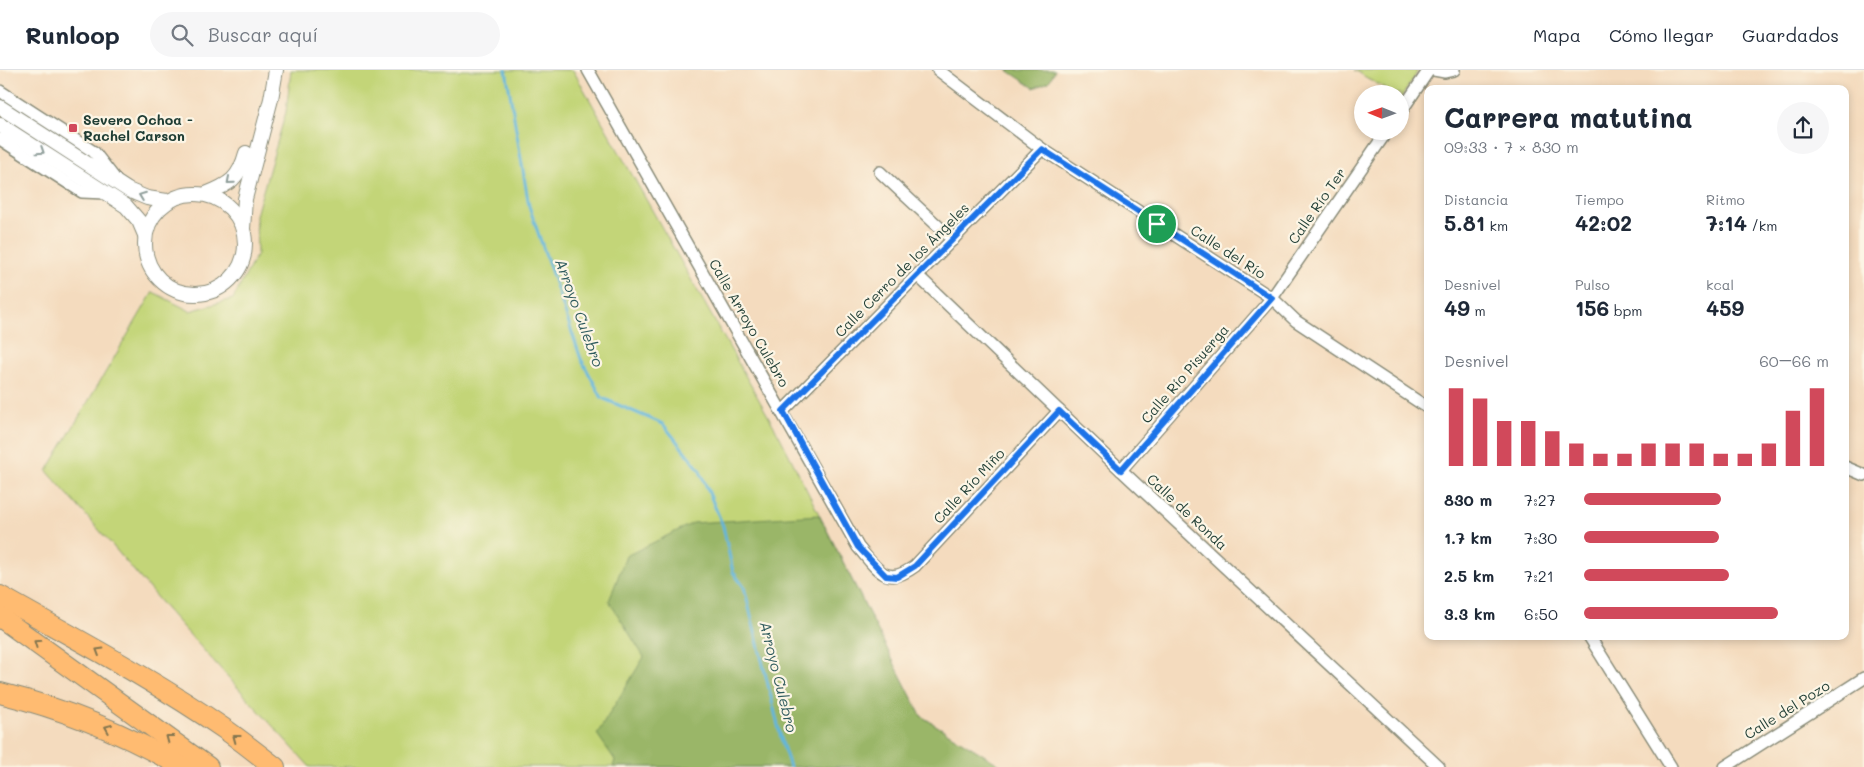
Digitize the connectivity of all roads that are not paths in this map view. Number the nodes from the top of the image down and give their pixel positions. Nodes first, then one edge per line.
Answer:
1 (266, 70) edge
2 (276, 70) edge
3 (588, 70) edge
4 (938, 70) edge
5 (1429, 70) edge
6 (1434, 70) edge
7 (1454, 70) edge
8 (0, 91) edge
9 (1409, 100) edge
10 (0, 107) edge
11 (0, 125) edge
12 (0, 139) edge
13 (1381, 140) edge
14 (1042, 149) junction
15 (880, 172) dead end
16 (119, 184) junction
17 (105, 192) junction
18 (206, 194) junction
19 (167, 201) junction
20 (243, 229) junction
21 (145, 235) junction
22 (953, 240) junction
23 (918, 276) junction
24 (1272, 298) junction
25 (1424, 405) edge
26 (783, 411) junction
27 (1059, 411) junction
28 (1849, 469) edge
29 (1121, 470) junction
30 (1864, 475) edge
31 (897, 577) joint
32 (0, 596) edge
33 (0, 617) edge
34 (1592, 640) edge
35 (1864, 678) edge
36 (0, 693) edge
37 (182, 767) edge
38 (208, 767) edge
39 (275, 767) edge
40 (1439, 767) edge
41 (1671, 767) edge
42 (1725, 767) edge

1 -> 18 street
2 - 20 street
3 - 26 street, Calle Arroyo Culebro
4 - 14 street, Calle del Río
5 - 9 street
6 - 7 street
8 - 16 street
10 - 16 street
11 -> 17 street
12 - 17 street
13 - 24 street, Calle Río Ter
14 - 22 street, Calle Cerro de los Ángeles
14 - 24 street, Calle del Río
15 - 22 street
19 -> 16 street
17 - 21 street
18 - 19 street
18 - 20 street
19 - 21 street
20 - 21 street
22 - 23 street, Calle Cerro de los Ángeles
23 - 26 street, Calle Cerro de los Ángeles
23 - 27 street, Calle de Ronda
24 - 25 street, Calle del Río
24 - 29 street, Calle Río Pisuerga
26 - 31 street, Calle Arroyo Culebro
27 - 29 street, Calle de Ronda
27 - 31 street, Calle Río Miño
28 - 30 street
29 - 40 street, Calle de Ronda
39 -> 32 highway
38 -> 33 highway
34 - 41 street
35 - 42 street, Calle del Pozo
37 -> 36 highway

